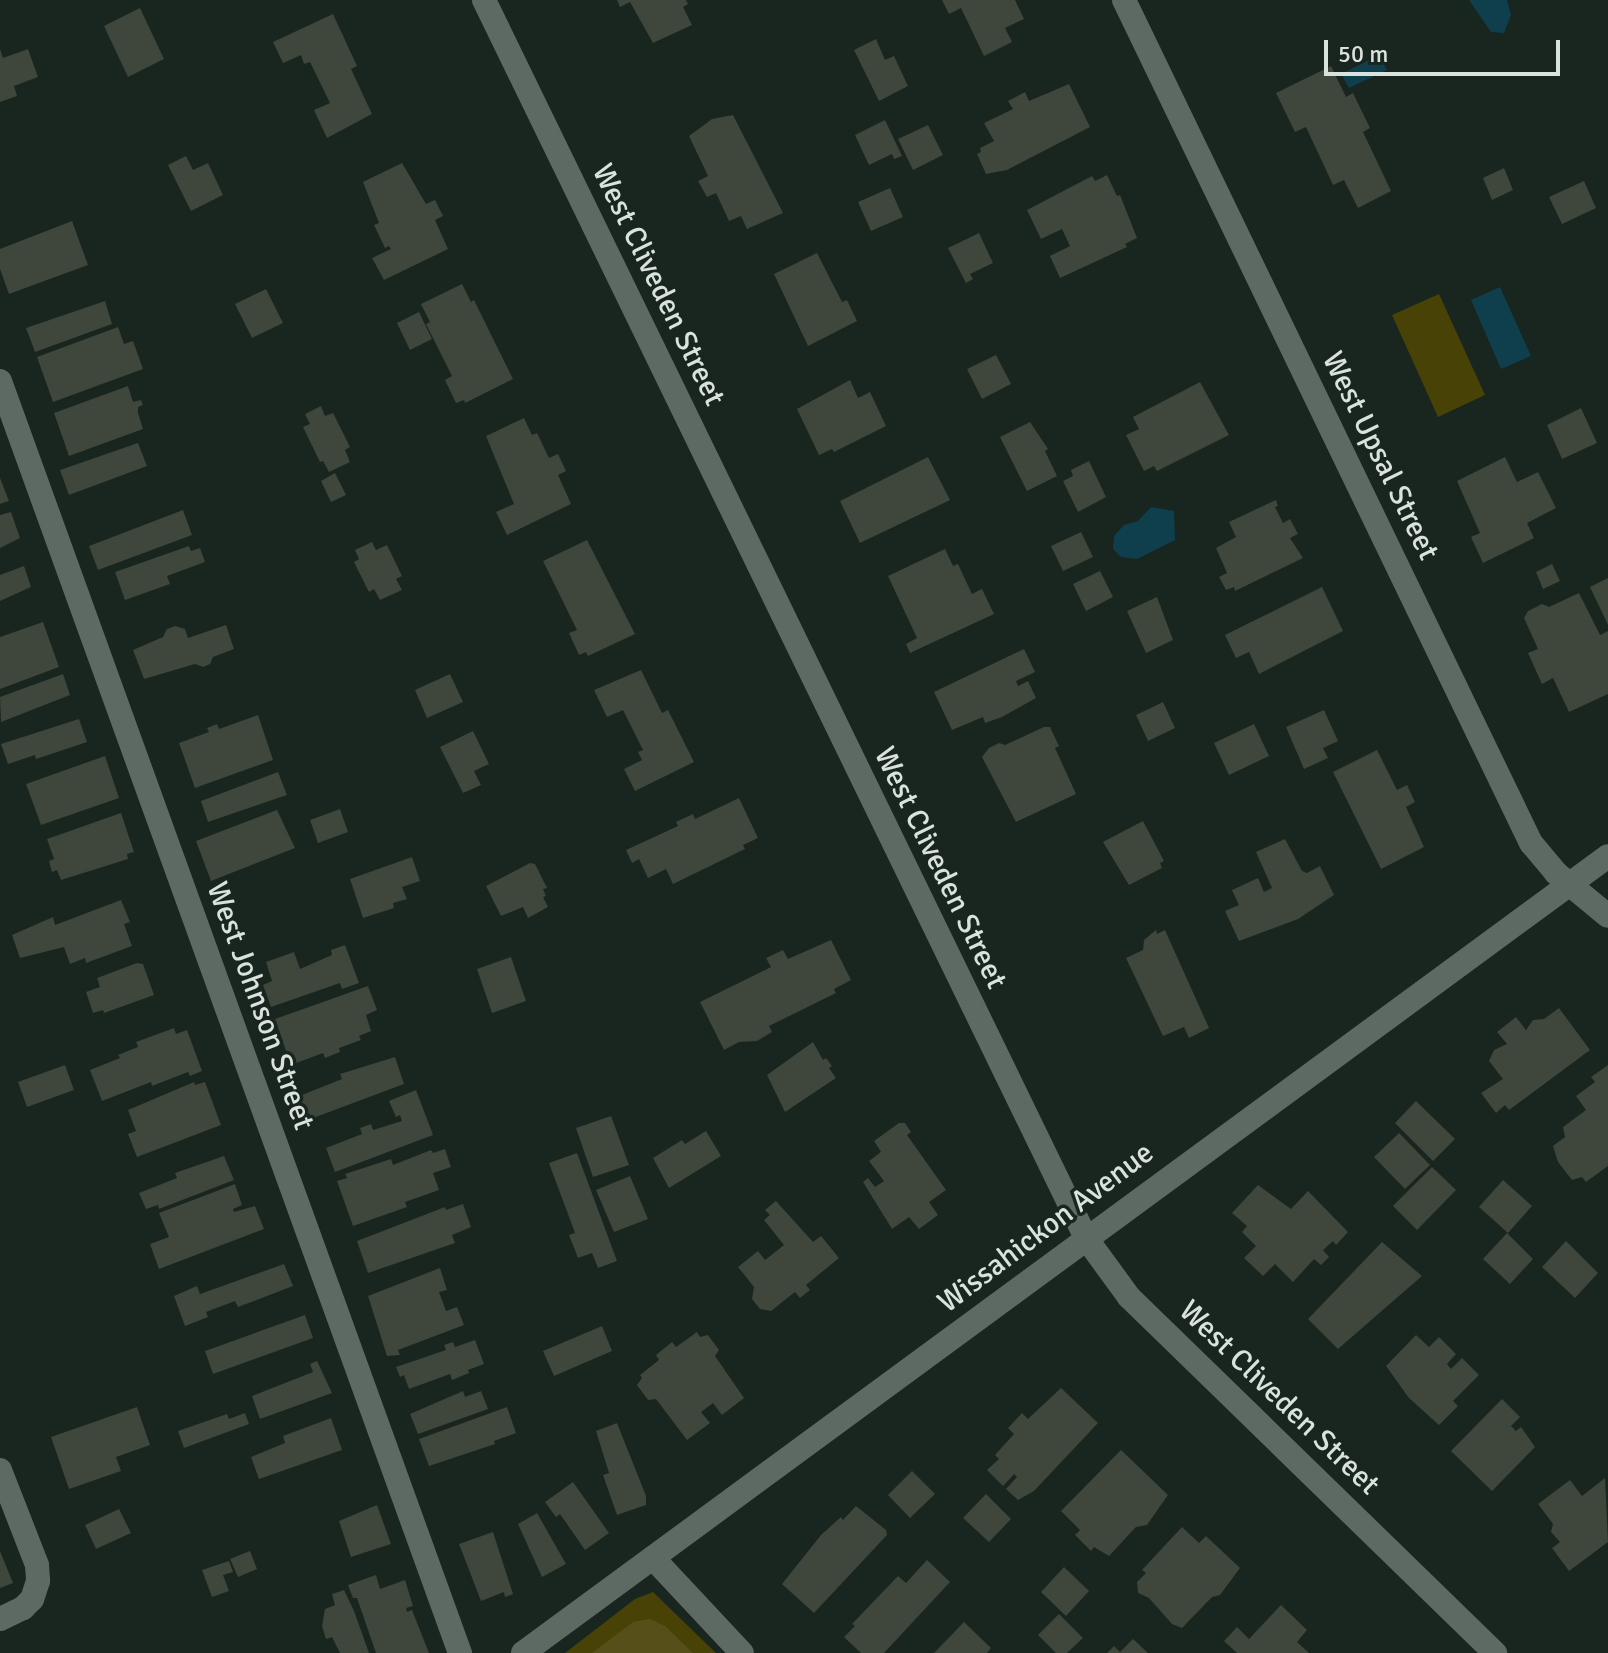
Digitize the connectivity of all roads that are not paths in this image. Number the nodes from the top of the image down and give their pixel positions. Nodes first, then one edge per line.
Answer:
1 (484, 0) edge
2 (1124, 0) edge
3 (0, 381) edge
4 (1608, 856) edge
5 (1570, 884) junction
6 (1608, 916) edge
7 (1086, 1238) junction
8 (0, 1470) edge
9 (653, 1558) junction
10 (0, 1619) edge
11 (460, 1653) edge
12 (523, 1653) edge
13 (742, 1653) edge
14 (1495, 1653) edge

1 - 7 street, West Cliveden Street
2 - 5 street, West Upsal Street
3 - 11 street, West Johnson Street
4 - 5 street, Wissahickon Avenue
5 - 6 street, West Upsal Street
5 - 7 street, Wissahickon Avenue
7 - 9 street, Wissahickon Avenue
7 - 14 street, West Cliveden Street
8 - 10 street
9 - 12 street, Wissahickon Avenue
9 - 13 street

